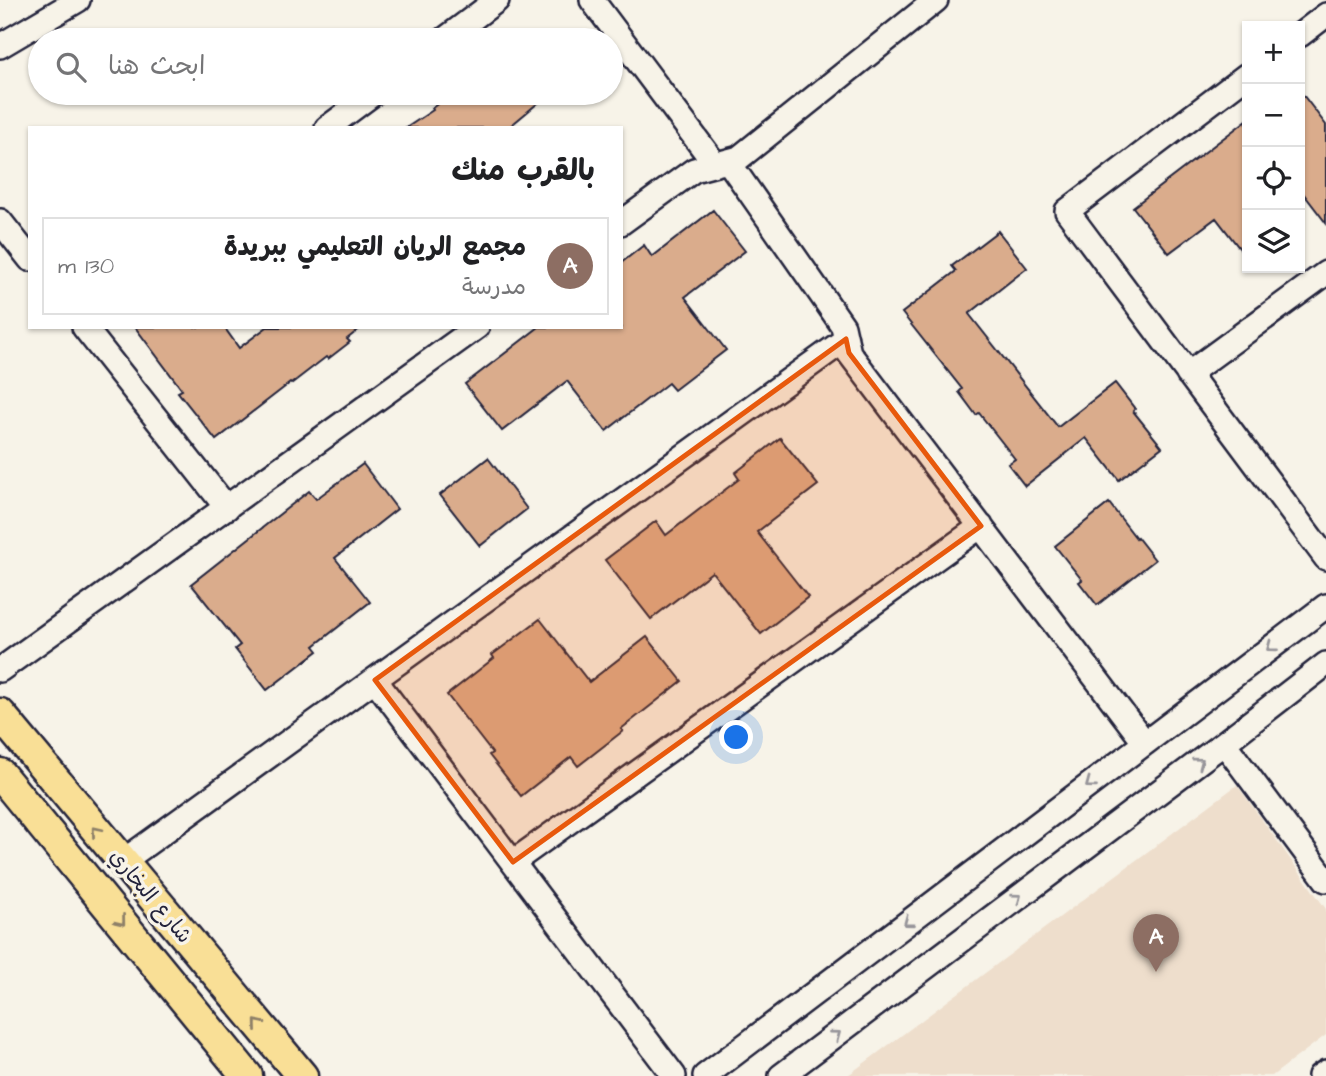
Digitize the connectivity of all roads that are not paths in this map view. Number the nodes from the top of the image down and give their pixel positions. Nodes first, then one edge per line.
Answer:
1 (78, 0) edge
2 (497, 0) edge
3 (592, 0) edge
4 (930, 2) edge
5 (1326, 15) edge
6 (31, 28) edge
7 (460, 28) edge
8 (614, 28) edge
9 (28, 29) edge
10 (1305, 31) edge
11 (623, 39) edge
12 (0, 46) edge
13 (1242, 79) edge
14 (358, 105) edge
15 (330, 126) edge
16 (722, 163) junction
17 (0, 221) edge
18 (623, 222) edge
19 (28, 256) edge
20 (1326, 273) edge
21 (86, 329) edge
22 (474, 329) edge
23 (846, 339) junction
24 (1188, 374) junction
25 (227, 508) junction
26 (981, 526) junction
27 (1326, 558) edge
28 (1326, 606) edge
29 (1326, 663) edge
30 (0, 670) edge
31 (375, 680) junction
32 (0, 714) edge
33 (1145, 743) junction
34 (1224, 743) junction
35 (0, 774) edge
36 (122, 862) junction
37 (513, 862) junction
38 (1326, 880) edge
39 (1326, 1072) edge
40 (247, 1076) edge
41 (302, 1076) edge
42 (674, 1076) edge
43 (705, 1076) edge
44 (781, 1076) edge
45 (1320, 1076) edge

1 - 6 street
2 - 7 street
3 - 8 street
4 - 16 street
5 - 10 street
9 - 12 street
11 - 16 street
13 - 24 street
14 - 15 street
16 - 18 street
16 - 23 street
17 - 19 street
20 - 24 street
21 - 25 street
22 - 25 street
23 - 26 street
23 - 31 street
24 - 27 street
25 - 30 street
26 - 33 street
26 - 37 street
28 -> 33 street
29 - 34 street
31 - 36 street
31 - 37 street
36 -> 32 main road, شارع البخاري
33 -> 43 street
34 - 38 street
44 -> 34 street
35 -> 40 main road, شارع البخاري
41 -> 36 main road, شارع البخاري
37 - 42 street
39 - 45 street

